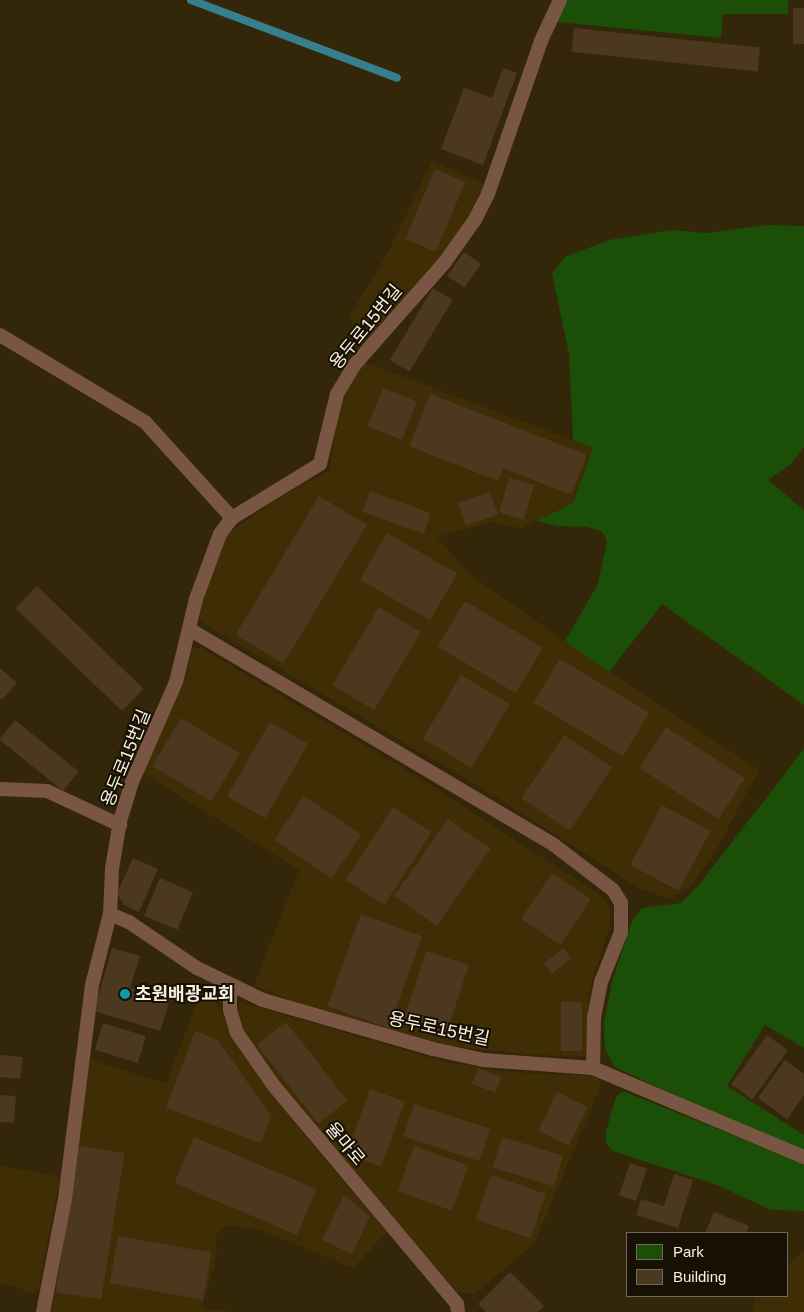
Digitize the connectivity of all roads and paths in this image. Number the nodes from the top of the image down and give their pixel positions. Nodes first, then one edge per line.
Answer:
1 (560, 0) edge
2 (0, 335) edge
3 (232, 518) junction
4 (189, 629) junction
5 (0, 789) edge
6 (120, 825) junction
7 (110, 914) junction
8 (230, 986) junction
9 (593, 1068) junction
10 (804, 1157) edge
11 (43, 1312) edge
12 (458, 1312) edge

1 - 3 lane, 용두로15번길
2 - 3 lane
3 - 4 lane, 용두로15번길
4 - 6 lane, 용두로15번길
4 - 9 lane
5 - 6 lane
6 - 7 lane, 용두로15번길
7 - 8 lane, 용두로15번길
7 - 11 lane
8 - 9 lane, 용두로15번길
8 - 12 lane, 율마로
9 - 10 lane, 용두로15번길

